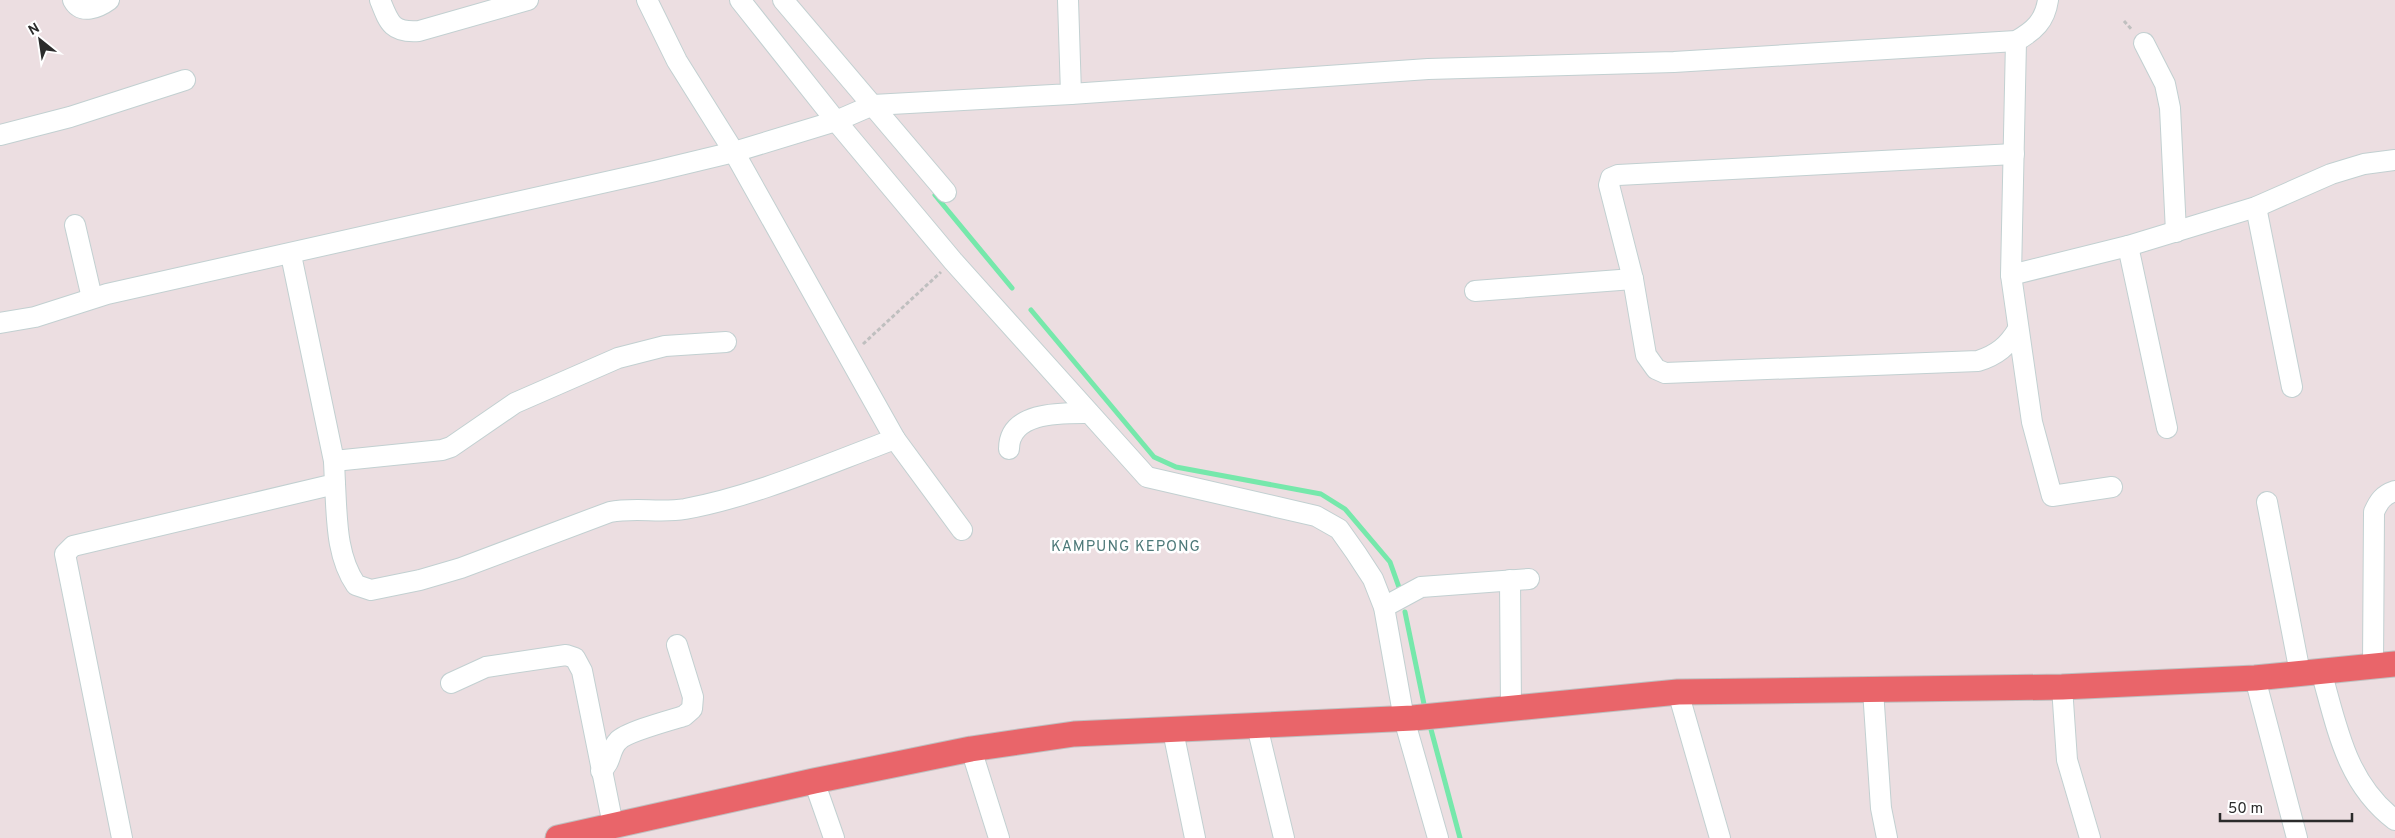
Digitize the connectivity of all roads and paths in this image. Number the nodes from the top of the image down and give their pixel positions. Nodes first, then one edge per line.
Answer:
1 (73, 0) edge
2 (109, 0) edge
3 (380, 0) edge
4 (528, 0) edge
5 (647, 0) edge
6 (740, 0) edge
7 (783, 0) edge
8 (1068, 0) edge
9 (2048, 0) edge
10 (2016, 41) junction
11 (2144, 43) dead end
12 (185, 80) dead end
13 (1071, 94) junction
14 (870, 106) junction
15 (839, 120) junction
16 (0, 135) edge
17 (734, 152) junction
18 (2014, 154) junction
19 (2395, 160) edge
20 (946, 192) dead end
21 (2256, 207) junction
22 (75, 225) dead end
23 (2176, 232) junction
24 (2128, 246) junction
25 (291, 255) junction
26 (953, 262) junction
27 (2011, 275) junction
28 (1633, 279) junction
29 (1475, 292) dead end
30 (92, 298) junction
31 (0, 323) edge
32 (2018, 329) junction
33 (726, 342) dead end
34 (848, 357) junction
35 (2292, 387) dead end
36 (1089, 413) junction
37 (2167, 428) dead end
38 (895, 439) junction
39 (1009, 449) dead end
40 (334, 461) junction
41 (335, 484) junction
42 (2112, 487) dead end
43 (2395, 491) edge
44 (2267, 502) dead end
45 (962, 530) dead end
46 (1384, 607) junction
47 (677, 645) dead end
48 (2384, 665) edge
49 (2311, 672) junction
50 (2255, 678) junction
51 (451, 683) dead end
52 (2062, 688) junction
53 (1873, 690) junction
54 (1678, 692) junction
55 (1511, 709) junction
56 (1409, 719) junction
57 (1257, 726) junction
58 (1173, 730) junction
59 (971, 749) junction
60 (601, 770) junction
61 (814, 781) junction
62 (2395, 820) edge
63 (613, 826) junction
64 (122, 838) edge
65 (558, 838) edge
66 (834, 838) edge
67 (999, 838) edge
68 (1195, 838) edge
69 (1284, 838) edge
70 (1438, 838) edge
71 (1720, 838) edge
72 (1887, 838) edge
73 (2090, 838) edge
74 (2297, 838) edge

1 - 2 street
3 - 4 street
5 - 17 street
6 - 15 street
7 - 14 street
8 - 13 street
9 - 10 street
10 - 13 street
10 - 18 street
11 - 23 street
12 - 16 street
13 - 14 street
14 - 15 street
14 - 20 street
15 - 17 street
15 - 26 street
17 - 25 street
17 - 34 street
18 - 27 street
18 - 28 street
19 - 21 street
21 - 23 street
21 - 35 street
22 - 30 street
23 - 24 street
24 - 27 street
24 - 37 street
25 - 30 street
25 - 40 street
26 - 34 path
26 - 36 street
27 - 32 street
28 - 29 street
28 - 32 street
30 - 31 street
32 - 42 street
33 - 40 street
34 - 38 street
36 - 39 street
36 - 46 street
38 - 41 street
38 - 45 street
40 - 41 street
41 - 64 street
43 - 48 street
44 - 49 street
46 - 55 street
46 - 56 street
47 - 60 street
48 - 49 main road
49 - 50 main road
49 - 62 street
50 - 52 main road
50 - 74 street
51 - 60 street
52 - 53 main road
52 - 73 street
53 - 54 main road
53 - 72 street
54 - 55 main road
54 - 71 street
55 - 56 main road
56 - 57 main road
56 - 70 street
57 - 58 main road
57 - 69 street
58 - 59 main road
58 - 68 street
59 - 61 main road
59 - 67 street
60 - 63 street
61 - 63 main road
61 - 66 street
63 - 65 main road

